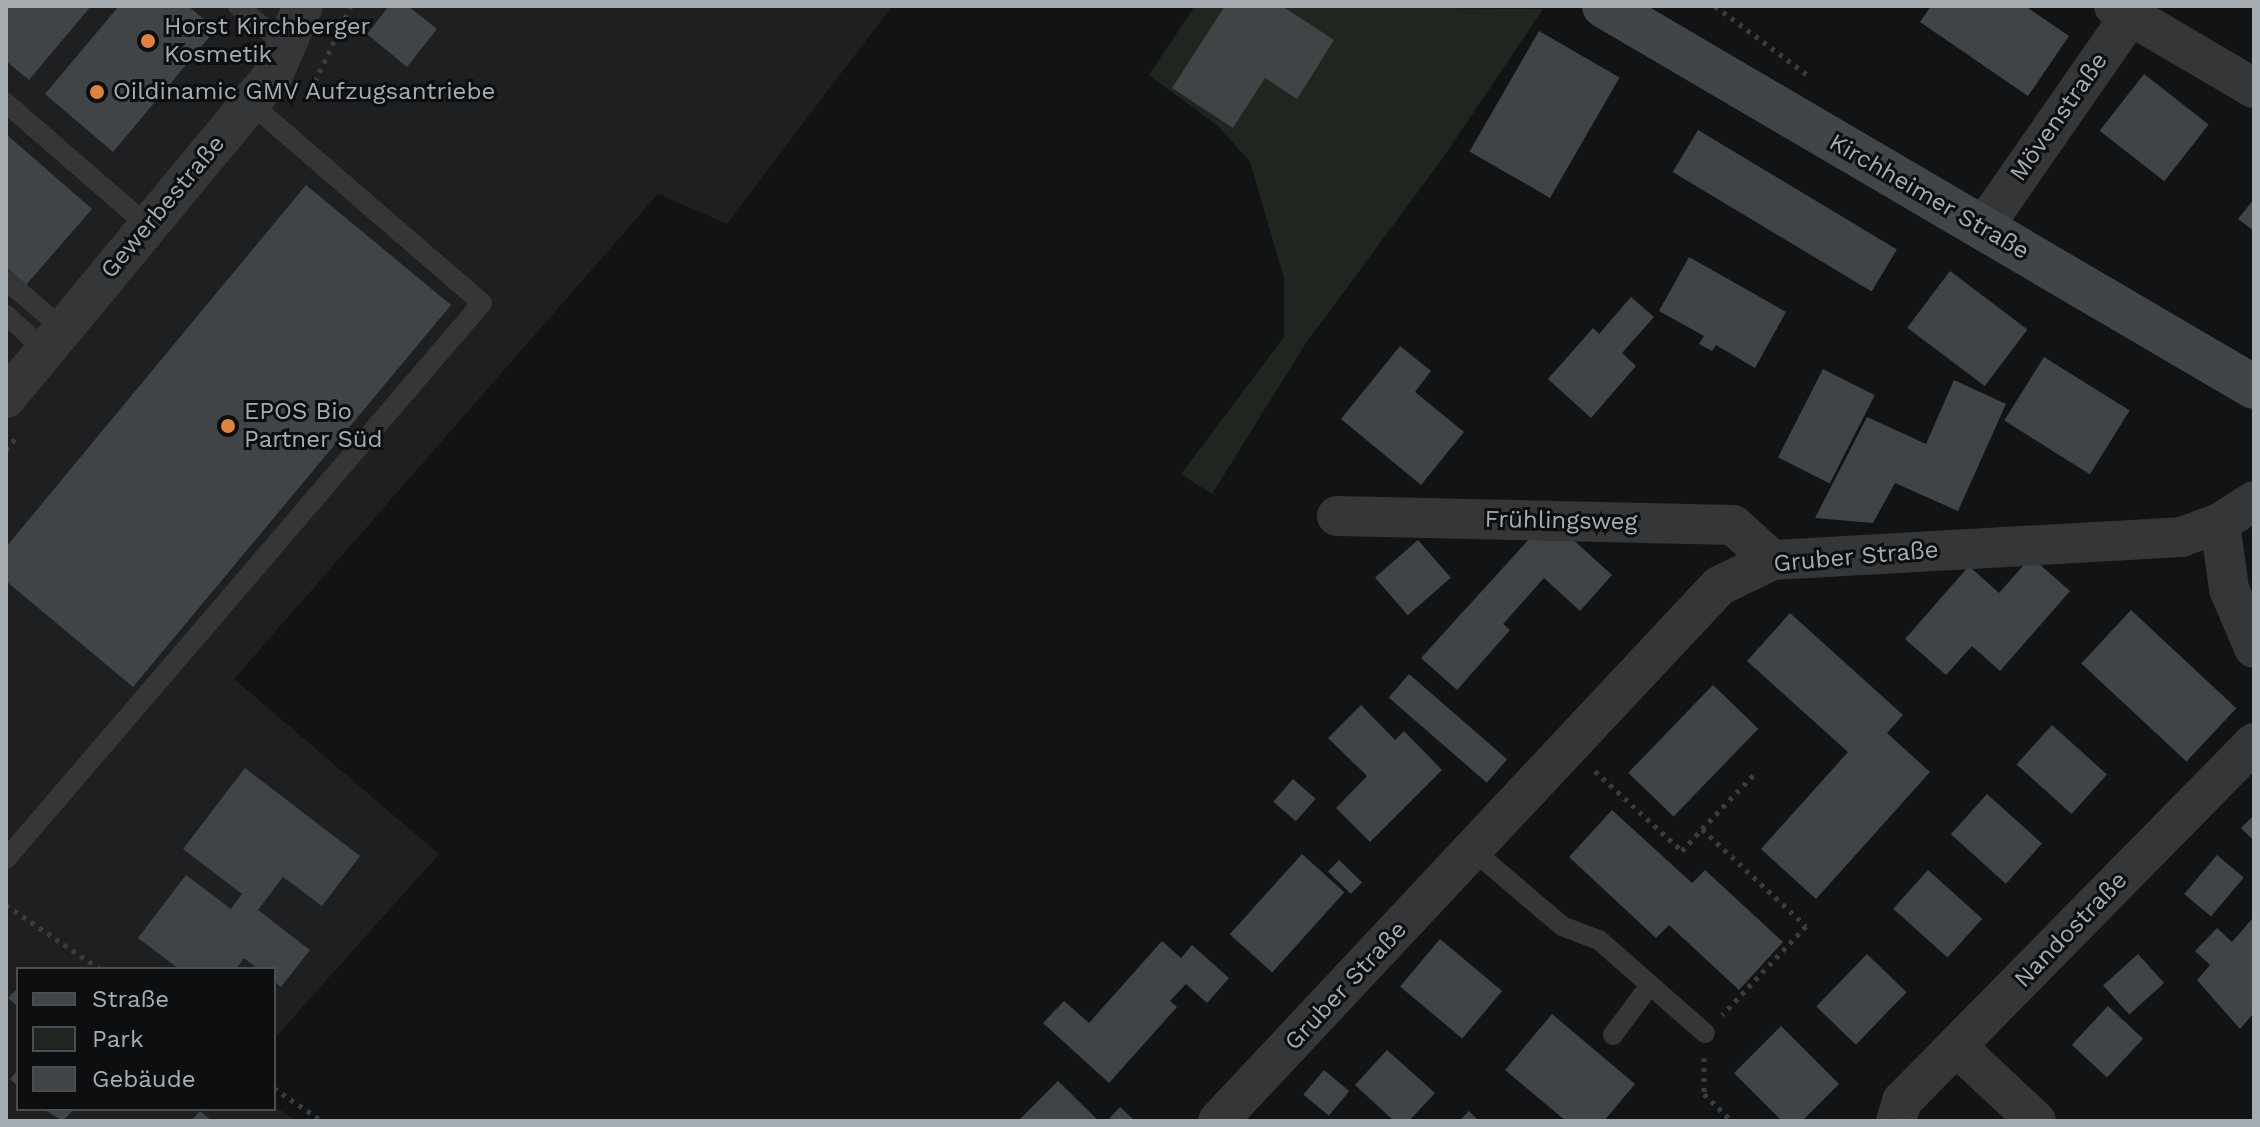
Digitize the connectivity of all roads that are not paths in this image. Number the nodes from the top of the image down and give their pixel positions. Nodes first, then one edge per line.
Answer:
1 (238, 6) edge
2 (303, 6) edge
3 (1604, 6) edge
4 (2127, 9) edge
5 (286, 46) junction
6 (2254, 88) edge
7 (6, 103) edge
8 (250, 103) junction
9 (148, 226) junction
10 (1982, 229) junction
11 (6, 280) edge
12 (6, 315) edge
13 (54, 339) junction
14 (2254, 387) edge
15 (6, 398) edge
16 (2254, 501) edge
17 (1337, 516) dead end
18 (2220, 523) junction
19 (1772, 560) junction
20 (2254, 648) edge
21 (2254, 743) edge
22 (1474, 851) junction
23 (6, 859) edge
24 (1650, 985) junction
25 (1705, 1033) road end
26 (1613, 1035) dead end
27 (1957, 1047) junction
28 (1218, 1121) edge
29 (1896, 1121) edge
30 (2036, 1121) edge

1 - 5 lane
2 - 5 street, Gewerbestraße
3 - 10 main road, Kirchheimer Straße
4 - 6 street
4 - 10 street, Mövenstraße
5 - 8 street, Gewerbestraße
7 - 9 lane
8 - 9 street, Gewerbestraße
8 - 23 lane
9 - 13 street, Gewerbestraße
10 - 14 main road, Kirchheimer Straße
11 - 13 lane
12 - 13 lane
13 - 15 street, Gewerbestraße
16 - 18 street, Gruber Straße
17 - 19 street, Frühlingsweg
18 - 19 street, Gruber Straße
18 - 20 street
19 - 22 street, Gruber Straße
21 - 27 street, Nandostraße
22 - 24 lane
22 - 28 street, Gruber Straße
24 - 25 lane
24 - 26 lane
27 - 29 street, Nandostraße
27 - 30 street

